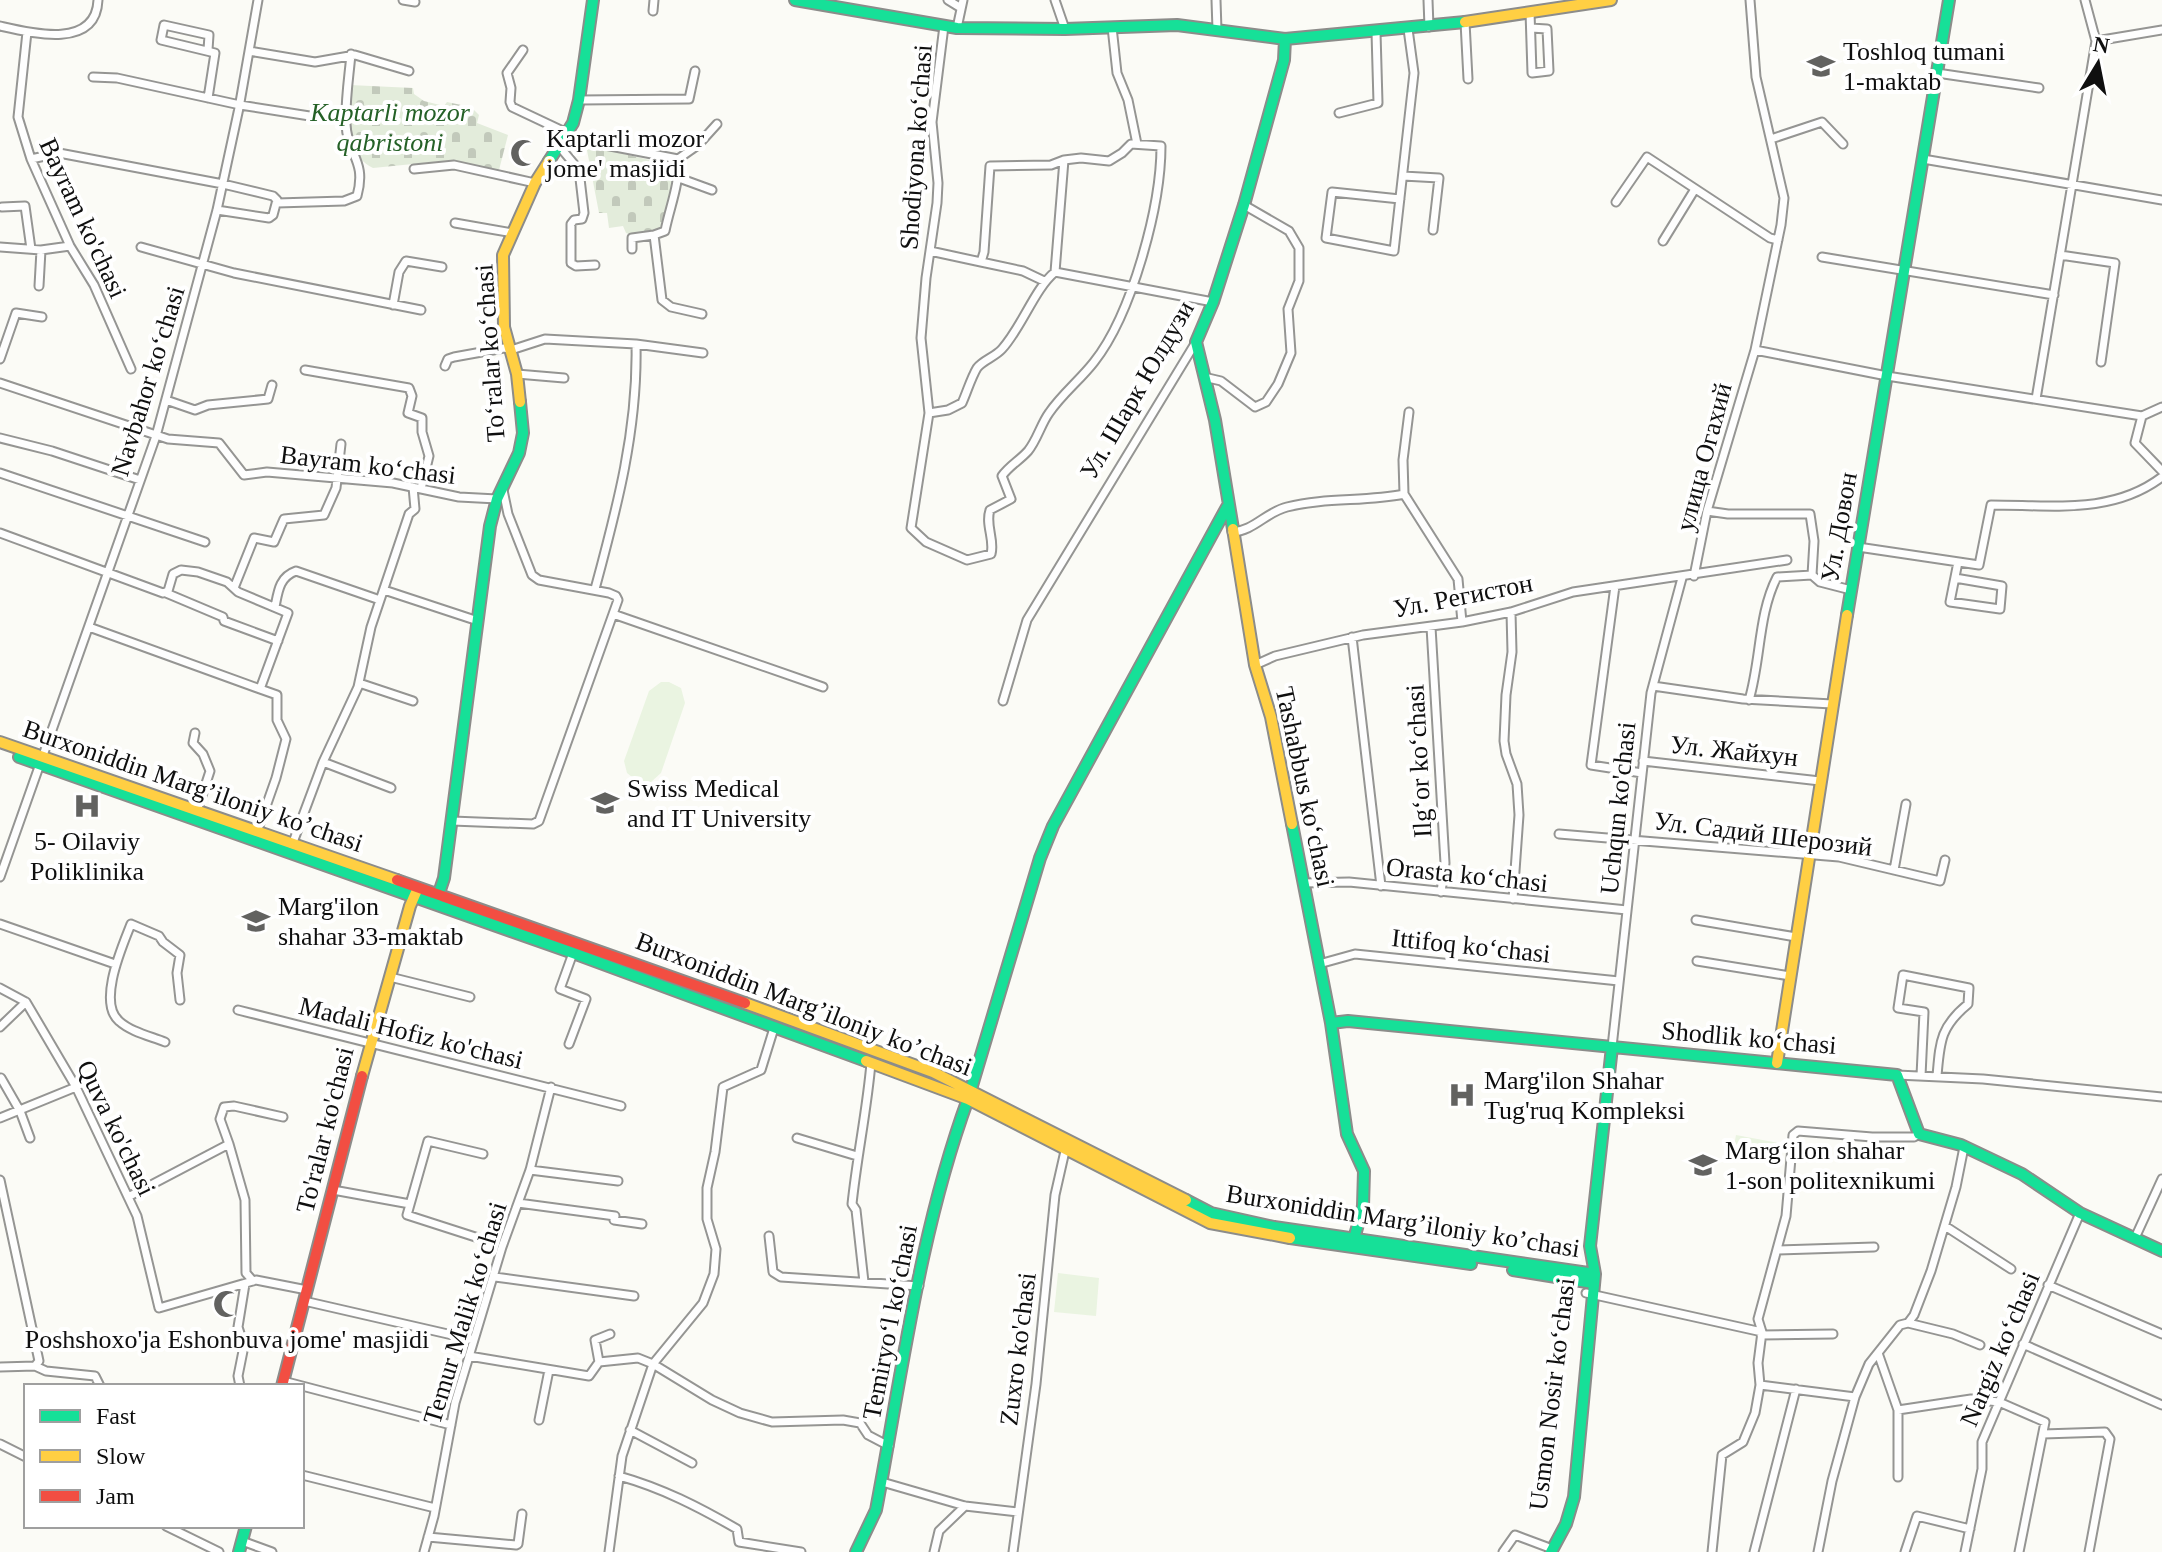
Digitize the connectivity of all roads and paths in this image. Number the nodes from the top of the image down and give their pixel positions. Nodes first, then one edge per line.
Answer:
1 (98, 0) edge
2 (258, 0) edge
3 (403, 0) edge
4 (593, 0) edge
5 (654, 0) edge
6 (795, 0) edge
7 (948, 0) edge
8 (1055, 0) edge
9 (1216, 0) edge
10 (1428, 0) edge
11 (1611, 0) edge
12 (1750, 0) edge
13 (1949, 0) edge
14 (2085, 0) edge
15 (415, 2) dead end
16 (962, 4) edge
17 (653, 11) dead end
18 (1530, 12) junction
19 (1465, 22) junction
20 (0, 26) edge
21 (944, 26) junction
22 (1112, 27) junction
23 (1429, 27) junction
24 (957, 28) junction
25 (1531, 28) junction
26 (1065, 29) junction
27 (1408, 29) junction
28 (1217, 30) junction
29 (2162, 30) edge
30 (27, 32) junction
31 (1376, 32) junction
32 (1285, 39) junction
33 (2096, 41) junction
34 (208, 50) junction
35 (523, 50) dead end
36 (249, 51) junction
37 (351, 54) junction
38 (409, 71) dead end
39 (695, 71) dead end
40 (1937, 73) junction
41 (93, 77) dead end
42 (1468, 79) dead end
43 (2039, 88) dead end
44 (208, 98) junction
45 (579, 100) junction
46 (240, 105) junction
47 (1339, 113) dead end
48 (316, 117) dead end
49 (717, 124) dead end
50 (567, 134) junction
51 (1771, 139) junction
52 (1137, 144) junction
53 (1843, 144) dead end
54 (559, 146) junction
55 (31, 159) junction
56 (678, 159) junction
57 (1923, 159) junction
58 (1064, 160) junction
59 (414, 169) dead end
60 (1403, 176) junction
61 (679, 178) junction
62 (535, 183) junction
63 (223, 184) junction
64 (2072, 185) junction
65 (1695, 189) junction
66 (712, 190) dead end
67 (1400, 199) junction
68 (2162, 200) edge
69 (1616, 202) dead end
70 (277, 203) junction
71 (1244, 205) junction
72 (2, 207) dead end
73 (217, 210) junction
74 (455, 223) dead end
75 (1433, 230) dead end
76 (513, 233) junction
77 (654, 235) junction
78 (1778, 240) junction
79 (1663, 241) dead end
80 (70, 246) junction
81 (0, 247) edge
82 (141, 247) dead end
83 (31, 249) junction
84 (632, 249) dead end
85 (41, 250) junction
86 (930, 251) junction
87 (2060, 255) junction
88 (1822, 257) dead end
89 (981, 262) junction
90 (203, 265) junction
91 (595, 265) dead end
92 (442, 267) dead end
93 (1905, 269) junction
94 (1055, 272) junction
95 (1044, 281) junction
96 (39, 286) dead end
97 (1132, 288) junction
98 (2054, 295) junction
99 (1213, 302) junction
100 (393, 305) junction
101 (421, 310) dead end
102 (702, 314) dead end
103 (42, 317) dead end
104 (1196, 342) junction
105 (636, 344) junction
106 (511, 350) junction
107 (1755, 350) junction
108 (703, 353) dead end
109 (0, 359) edge
110 (2101, 362) dead end
111 (445, 366) dead end
112 (131, 369) dead end
113 (305, 370) dead end
114 (517, 374) junction
115 (1887, 376) junction
116 (1204, 377) junction
117 (564, 378) dead end
118 (0, 383) edge
119 (272, 385) dead end
120 (2036, 399) junction
121 (166, 400) junction
122 (2162, 407) edge
123 (1409, 412) dead end
124 (929, 413) junction
125 (2142, 416) junction
126 (156, 436) junction
127 (0, 438) edge
128 (341, 444) dead end
129 (0, 473) edge
130 (2162, 474) edge
131 (338, 478) junction
132 (140, 480) junction
133 (417, 488) junction
134 (1404, 494) junction
135 (500, 495) junction
136 (1227, 507) junction
137 (1707, 511) junction
138 (127, 517) junction
139 (1215, 532) junction
140 (1232, 532) junction
141 (0, 533) edge
142 (205, 542) dead end
143 (1858, 547) junction
144 (1787, 560) dead end
145 (1958, 562) junction
146 (107, 572) junction
147 (1812, 575) junction
148 (1694, 576) junction
149 (1682, 578) junction
150 (1955, 578) junction
151 (1615, 586) junction
152 (234, 588) junction
153 (595, 589) junction
154 (384, 590) junction
155 (1851, 590) junction
156 (166, 593) junction
157 (380, 600) junction
158 (275, 607) junction
159 (1511, 612) junction
160 (613, 614) junction
161 (478, 621) junction
162 (1462, 622) junction
163 (89, 627) junction
164 (1431, 627) junction
165 (1352, 637) junction
166 (278, 641) junction
167 (1255, 665) junction
168 (359, 683) junction
169 (1653, 686) junction
170 (823, 687) dead end
171 (260, 689) junction
172 (1749, 700) junction
173 (413, 701) dead end
174 (1003, 701) dead end
175 (1832, 704) junction
176 (195, 733) dead end
177 (0, 742) edge
178 (0, 750) edge
179 (43, 760) junction
180 (1643, 761) junction
181 (323, 762) junction
182 (1642, 773) junction
183 (1820, 781) junction
184 (391, 788) dead end
185 (1906, 804) dead end
186 (197, 811) junction
187 (452, 821) junction
188 (257, 832) junction
189 (1559, 834) dead end
190 (1635, 839) junction
191 (292, 845) junction
192 (1808, 854) junction
193 (1945, 860) dead end
194 (1894, 870) junction
195 (0, 877) edge
196 (1303, 883) junction
197 (1381, 886) junction
198 (416, 892) junction
199 (1441, 892) junction
200 (436, 899) junction
201 (1513, 899) junction
202 (1627, 910) junction
203 (1696, 920) dead end
204 (0, 924) edge
205 (1796, 937) junction
206 (573, 953) junction
207 (1697, 961) dead end
208 (115, 964) junction
209 (1319, 964) junction
210 (1790, 976) junction
211 (390, 977) junction
212 (1619, 981) junction
213 (0, 988) edge
214 (470, 997) dead end
215 (180, 1000) dead end
216 (26, 1002) junction
217 (238, 1010) dead end
218 (1331, 1023) junction
219 (0, 1027) edge
220 (774, 1028) junction
221 (165, 1042) dead end
222 (569, 1044) dead end
223 (370, 1045) junction
224 (1612, 1047) junction
225 (871, 1063) junction
226 (1777, 1063) junction
227 (1897, 1075) junction
228 (1921, 1076) junction
229 (1937, 1076) junction
230 (1, 1078) edge
231 (76, 1087) junction
232 (551, 1087) junction
233 (970, 1094) junction
234 (2162, 1097) edge
235 (621, 1106) dead end
236 (20, 1111) junction
237 (283, 1117) dead end
238 (0, 1118) edge
239 (1919, 1134) junction
240 (30, 1138) dead end
241 (797, 1138) dead end
242 (229, 1144) junction
243 (1964, 1147) junction
244 (1065, 1151) junction
245 (483, 1154) dead end
246 (857, 1156) junction
247 (530, 1170) junction
248 (2162, 1179) edge
249 (0, 1180) edge
250 (618, 1181) dead end
251 (333, 1190) junction
252 (128, 1197) junction
253 (518, 1203) junction
254 (410, 1204) junction
255 (2080, 1213) junction
256 (642, 1224) dead end
257 (1945, 1226) junction
258 (769, 1236) dead end
259 (2135, 1238) junction
260 (494, 1243) dead end
261 (1352, 1244) junction
262 (1874, 1247) dead end
263 (1777, 1250) junction
264 (2162, 1251) edge
265 (2011, 1269) dead end
266 (495, 1277) junction
267 (864, 1282) junction
268 (249, 1283) junction
269 (1590, 1283) junction
270 (2048, 1285) junction
271 (919, 1286) junction
272 (306, 1295) junction
273 (634, 1296) dead end
274 (1908, 1323) junction
275 (1762, 1333) junction
276 (610, 1334) dead end
277 (1833, 1334) dead end
278 (2162, 1334) edge
279 (474, 1340) junction
280 (2023, 1344) junction
281 (1980, 1345) dead end
282 (1878, 1353) junction
283 (469, 1356) junction
284 (599, 1362) junction
285 (653, 1364) junction
286 (35, 1366) junction
287 (0, 1367) edge
288 (549, 1370) junction
289 (283, 1383) edge
290 (99, 1384) edge
291 (240, 1384) edge
292 (1760, 1385) junction
293 (304, 1388) edge
294 (1796, 1389) junction
295 (1855, 1397) junction
296 (1999, 1402) junction
297 (2162, 1405) edge
298 (1898, 1410) junction
299 (539, 1420) dead end
300 (451, 1425) junction
301 (630, 1430) junction
302 (2043, 1434) junction
303 (0, 1444) edge
304 (889, 1446) junction
305 (24, 1456) edge
306 (692, 1463) dead end
307 (304, 1475) edge
308 (619, 1476) junction
309 (1898, 1477) dead end
310 (882, 1482) junction
311 (965, 1506) junction
312 (435, 1508) junction
313 (1018, 1512) junction
314 (522, 1514) dead end
315 (170, 1528) edge
316 (1970, 1529) junction
317 (428, 1537) junction
318 (240, 1546) edge
319 (1547, 1550) edge
320 (219, 1552) edge
321 (272, 1552) edge
322 (424, 1552) edge
323 (609, 1552) edge
324 (801, 1552) edge
325 (856, 1552) edge
326 (934, 1552) edge
327 (1013, 1552) edge
328 (1503, 1552) edge
329 (1712, 1552) edge
330 (1754, 1552) edge
331 (1818, 1552) edge
332 (1905, 1552) edge
333 (1965, 1552) edge
334 (2019, 1552) edge
335 (2089, 1552) edge

1 - 30 street
2 - 36 street, Navbahor koʻchasi
3 - 15 street
4 - 45 main road, Toʻralar koʻchasi
5 - 17 street
6 - 21 main road
7 - 16 street
8 - 26 street
9 - 28 street
10 - 23 street
11 - 18 main road
12 - 51 street, улица Огахий
13 - 40 main road, Ул. Довон
14 - 33 street
16 - 24 street
18 - 19 main road
18 - 25 street
19 - 23 main road
19 - 42 street
20 - 30 street
21 - 24 main road
21 - 86 street, Shodiyona koʻchasi
22 - 26 main road
22 - 28 main road
22 - 52 street
23 - 27 main road
24 - 26 main road
25 - 25 street
27 - 31 main road
27 - 60 street
28 - 32 main road
29 - 33 street
30 - 55 street, Bayram ko'chasi
31 - 32 main road
31 - 47 street
32 - 71 main road, Ул. Шарк Юлдузи
33 - 64 street
34 - 34 street
34 - 44 street
35 - 50 street
36 - 37 street
36 - 46 street, Navbahor koʻchasi
37 - 38 street
37 - 70 street
39 - 45 street
40 - 43 street
40 - 57 main road, Ул. Довон
41 - 44 street
44 - 46 street
45 - 50 main road, Toʻralar koʻchasi
46 - 48 street
46 - 63 street, Navbahor koʻchasi
49 - 56 street
50 - 54 main road, Toʻralar koʻchasi
50 - 56 street
51 - 53 street
51 - 78 street, улица Огахий
52 - 58 street
52 - 97 street
54 - 62 main road, Toʻralar koʻchasi
54 - 91 street
55 - 63 street
55 - 80 street, Bayram ko'chasi
56 - 61 street
57 - 64 street
57 - 93 main road, Ул. Довон
58 - 89 street
58 - 94 street
59 - 62 street
60 - 67 street
60 - 75 street
61 - 66 street
61 - 77 street
62 - 76 main road, Toʻralar koʻchasi
63 - 70 street
63 - 73 street, Navbahor koʻchasi
64 - 68 street
64 - 87 street
65 - 69 street
65 - 78 street
65 - 79 street
67 - 67 street
70 - 73 street
71 - 99 main road, Ул. Шарк Юлдузи
71 - 116 street
72 - 83 street
73 - 90 street, Navbahor koʻchasi
74 - 76 street
76 - 106 main road, Toʻralar koʻchasi
77 - 84 street
77 - 102 street
78 - 107 street, улица Огахий
80 - 85 street
80 - 112 street, Bayram ko'chasi
81 - 83 street
82 - 90 street
83 - 85 street
85 - 96 street
86 - 89 street
86 - 124 street, Shodiyona koʻchasi
87 - 98 street
87 - 110 street
88 - 93 street
89 - 95 street
90 - 100 street
90 - 121 street, Navbahor koʻchasi
92 - 100 street
93 - 98 street
93 - 115 main road, Ул. Довон
94 - 95 street
94 - 97 street
95 - 124 street
97 - 99 street
97 - 124 street, Shodiyona koʻchasi
98 - 120 street
99 - 104 main road, Ул. Шарк Юлдузи
100 - 101 street
103 - 109 street
104 - 116 main road, Tashabbus koʻchasi
104 - 174 street, Ул. Шарк Юлдузи
105 - 106 street
105 - 108 street
105 - 153 street
106 - 111 street
106 - 114 main road, Toʻralar koʻchasi
107 - 115 street
107 - 137 street, улица Огахий
113 - 133 street
114 - 117 street
114 - 135 main road, Toʻralar koʻchasi
115 - 120 street
115 - 143 main road, Ул. Довон
116 - 136 main road, Tashabbus koʻchasi
118 - 126 street
119 - 121 street
120 - 125 street
121 - 126 street, Navbahor koʻchasi
122 - 125 street
123 - 134 street
125 - 130 street
126 - 131 street, Bayram koʻchasi
126 - 132 street, Navbahor koʻchasi
127 - 132 street
128 - 131 street
129 - 138 street
130 - 145 street
131 - 133 street, Bayram koʻchasi
131 - 152 street
132 - 138 street, Navbahor koʻchasi
133 - 135 street, Bayram koʻchasi
133 - 154 street
134 - 140 street
134 - 162 street
135 - 153 street
135 - 161 main road, Toʻralar koʻchasi
136 - 139 main road, Temiryoʻl koʻchasi
136 - 140 main road, Tashabbus koʻchasi
137 - 147 street
137 - 148 street, улица Огахий
138 - 142 street
138 - 146 street, Navbahor koʻchasi
139 - 140 main road
139 - 233 main road, Temiryoʻl koʻchasi
140 - 167 main road, Tashabbus koʻchasi
141 - 146 street
143 - 145 street
143 - 155 main road, Ул. Довон
144 - 148 street, Ул. Регистон
145 - 150 street
146 - 156 street
146 - 163 street, Navbahor koʻchasi
147 - 155 street
147 - 172 street
148 - 149 street, Ул. Регистон
149 - 151 street, Ул. Регистон
149 - 169 street, Uchqun ko'chasi
150 - 150 street
151 - 159 street, Ул. Регистон
151 - 182 street
152 - 156 street
152 - 158 street
153 - 160 street
154 - 157 street
154 - 161 street
155 - 175 main road, Ул. Довон
156 - 166 street
157 - 158 street
157 - 168 street
158 - 166 street
159 - 162 street, Ул. Регистон
159 - 201 street
160 - 170 street
160 - 187 street
161 - 187 main road, Toʻralar koʻchasi
162 - 164 street, Ул. Регистон
163 - 171 street
163 - 179 street, Navbahor koʻchasi
164 - 165 street, Ул. Регистон
164 - 199 street, Ilgʻor koʻchasi
165 - 167 street, Ул. Регистон
165 - 197 street
166 - 171 street
167 - 196 main road, Tashabbus koʻchasi
168 - 173 street
168 - 181 street
169 - 172 street
169 - 180 street, Uchqun ko'chasi
171 - 188 street
172 - 175 street
175 - 183 main road, Ул. Довон
176 - 186 street
177 - 179 main road, Burxoniddin Marg’iloniy ko’chasi
178 - 179 main road, Burxoniddin Marg’iloniy ko’chasi
179 - 186 main road, Burxoniddin Marg’iloniy ko’chasi
179 - 195 street, Navbahor koʻchasi
179 - 198 main road, Burxoniddin Marg’iloniy ko’chasi
180 - 182 street, Uchqun ko'chasi
180 - 183 street, Ул. Жайхун
181 - 184 street
181 - 191 street
182 - 190 street, Uchqun ko'chasi
183 - 192 main road, Ул. Довон
185 - 194 street
186 - 188 main road, Burxoniddin Marg’iloniy ko’chasi
187 - 200 main road, Toʻralar koʻchasi
188 - 191 main road, Burxoniddin Marg’iloniy ko’chasi
189 - 190 street, Ул. Садий Шерозий
190 - 192 street, Ул. Садий Шерозий
190 - 202 street, Uchqun ko'chasi
191 - 198 main road, Burxoniddin Marg’iloniy ko’chasi
192 - 194 street, Ул. Садий Шерозий
192 - 205 main road, Ул. Довон
193 - 194 street, Ул. Садий Шерозий
196 - 197 street, Orasta koʻchasi
196 - 209 main road, Tashabbus koʻchasi
197 - 199 street, Orasta koʻchasi
198 - 200 main road, Burxoniddin Marg’iloniy ko’chasi
198 - 211 main road, To'ralar ko'chasi
199 - 201 street, Orasta koʻchasi
200 - 206 main road, Burxoniddin Marg’iloniy ko’chasi
200 - 233 main road, Burxoniddin Marg’iloniy ko’chasi
201 - 202 street, Orasta koʻchasi
202 - 212 street, Uchqun ko'chasi
203 - 205 street
204 - 208 street
205 - 210 main road, Ул. Довон
206 - 220 main road, Burxoniddin Marg’iloniy ko’chasi
206 - 222 street
207 - 210 street
208 - 215 street
208 - 221 street
209 - 212 street, Ittifoq koʻchasi
209 - 218 main road, Tashabbus koʻchasi
210 - 226 main road, Ул. Довон
211 - 214 street
211 - 223 main road, To'ralar ko'chasi
212 - 224 street, Uchqun ko'chasi
213 - 216 street
216 - 219 street
216 - 231 street, Quva ko'chasi
217 - 223 street, Madali Hofiz ko'chasi
218 - 224 main road, Shodlik koʻchasi
218 - 261 main road, Tashabbus koʻchasi
220 - 225 main road, Burxoniddin Marg’iloniy ko’chasi
220 - 285 street
223 - 232 street, Madali Hofiz ko'chasi
223 - 251 main road, To'ralar ko'chasi
224 - 226 main road, Shodlik koʻchasi
224 - 269 main road, Usmon Nosir ko‘chasi
225 - 233 main road, Burxoniddin Marg’iloniy ko’chasi
225 - 246 street
226 - 227 main road, Shodlik koʻchasi
227 - 228 street, Shodlik koʻchasi
227 - 239 main road
228 - 229 street, Shodlik koʻchasi
228 - 229 street
229 - 234 street, Shodlik koʻchasi
230 - 236 street
231 - 236 street
231 - 252 street, Quva ko'chasi
232 - 235 street, Madali Hofiz ko'chasi
232 - 247 street, Temur Malik koʻchasi
233 - 244 main road, Burxoniddin Marg’iloniy ko’chasi
233 - 261 main road, Burxoniddin Marg’iloniy ko’chasi
233 - 271 main road, Temiryoʻl koʻchasi
236 - 238 street
236 - 240 street
237 - 242 street
239 - 243 main road
239 - 263 street
241 - 246 street
242 - 252 street
242 - 268 street
243 - 255 main road
243 - 257 street
244 - 261 main road, Burxoniddin Marg’iloniy ko’chasi
244 - 313 street, Zuxro ko'chasi
245 - 254 street
246 - 267 street
247 - 250 street
247 - 253 street, Temur Malik koʻchasi
248 - 259 street
249 - 286 street
251 - 254 street
251 - 272 main road, To'ralar ko'chasi
252 - 268 street, Quva ko'chasi
253 - 256 street
253 - 266 street, Temur Malik koʻchasi
254 - 260 street
255 - 259 main road
255 - 270 street, Nargiz koʻchasi
257 - 265 street
257 - 274 street
258 - 267 street
259 - 264 main road
261 - 269 main road, Burxoniddin Marg’iloniy ko’chasi
262 - 263 street
263 - 275 street
266 - 273 street
266 - 279 street, Temur Malik koʻchasi
267 - 271 street
268 - 272 street
268 - 291 street
269 - 275 street
269 - 319 main road, Usmon Nosir ko‘chasi
270 - 278 street
270 - 280 street, Nargiz koʻchasi
271 - 304 main road, Temiryoʻl koʻchasi
272 - 279 street
272 - 289 main road, To'ralar ko'chasi
274 - 281 street
274 - 282 street
275 - 277 street
275 - 292 street
276 - 284 street
279 - 283 street, Temur Malik koʻchasi
280 - 296 street, Nargiz koʻchasi
280 - 297 street
282 - 295 street
282 - 298 street
283 - 288 street
283 - 300 street, Temur Malik koʻchasi
284 - 285 street
284 - 288 street
285 - 301 street
285 - 304 street
286 - 287 street
286 - 290 street
288 - 299 street
292 - 294 street
292 - 329 street
293 - 300 street
294 - 295 street
294 - 330 street
295 - 331 street
296 - 298 street
296 - 302 street
296 - 316 street, Nargiz koʻchasi
298 - 309 street
300 - 312 street, Temur Malik koʻchasi
301 - 306 street
301 - 308 street
302 - 334 street
302 - 335 street
303 - 305 street
304 - 310 main road, Temiryoʻl koʻchasi
307 - 312 street
308 - 323 street
308 - 324 street
310 - 311 street
310 - 325 main road, Temiryoʻl koʻchasi
311 - 313 street
311 - 326 street
312 - 317 street, Temur Malik koʻchasi
313 - 327 street, Zuxro ko'chasi
314 - 317 street
315 - 320 street
316 - 332 street
316 - 333 street, Nargiz koʻchasi
317 - 322 street, Temur Malik koʻchasi
318 - 321 street
319 - 328 street

